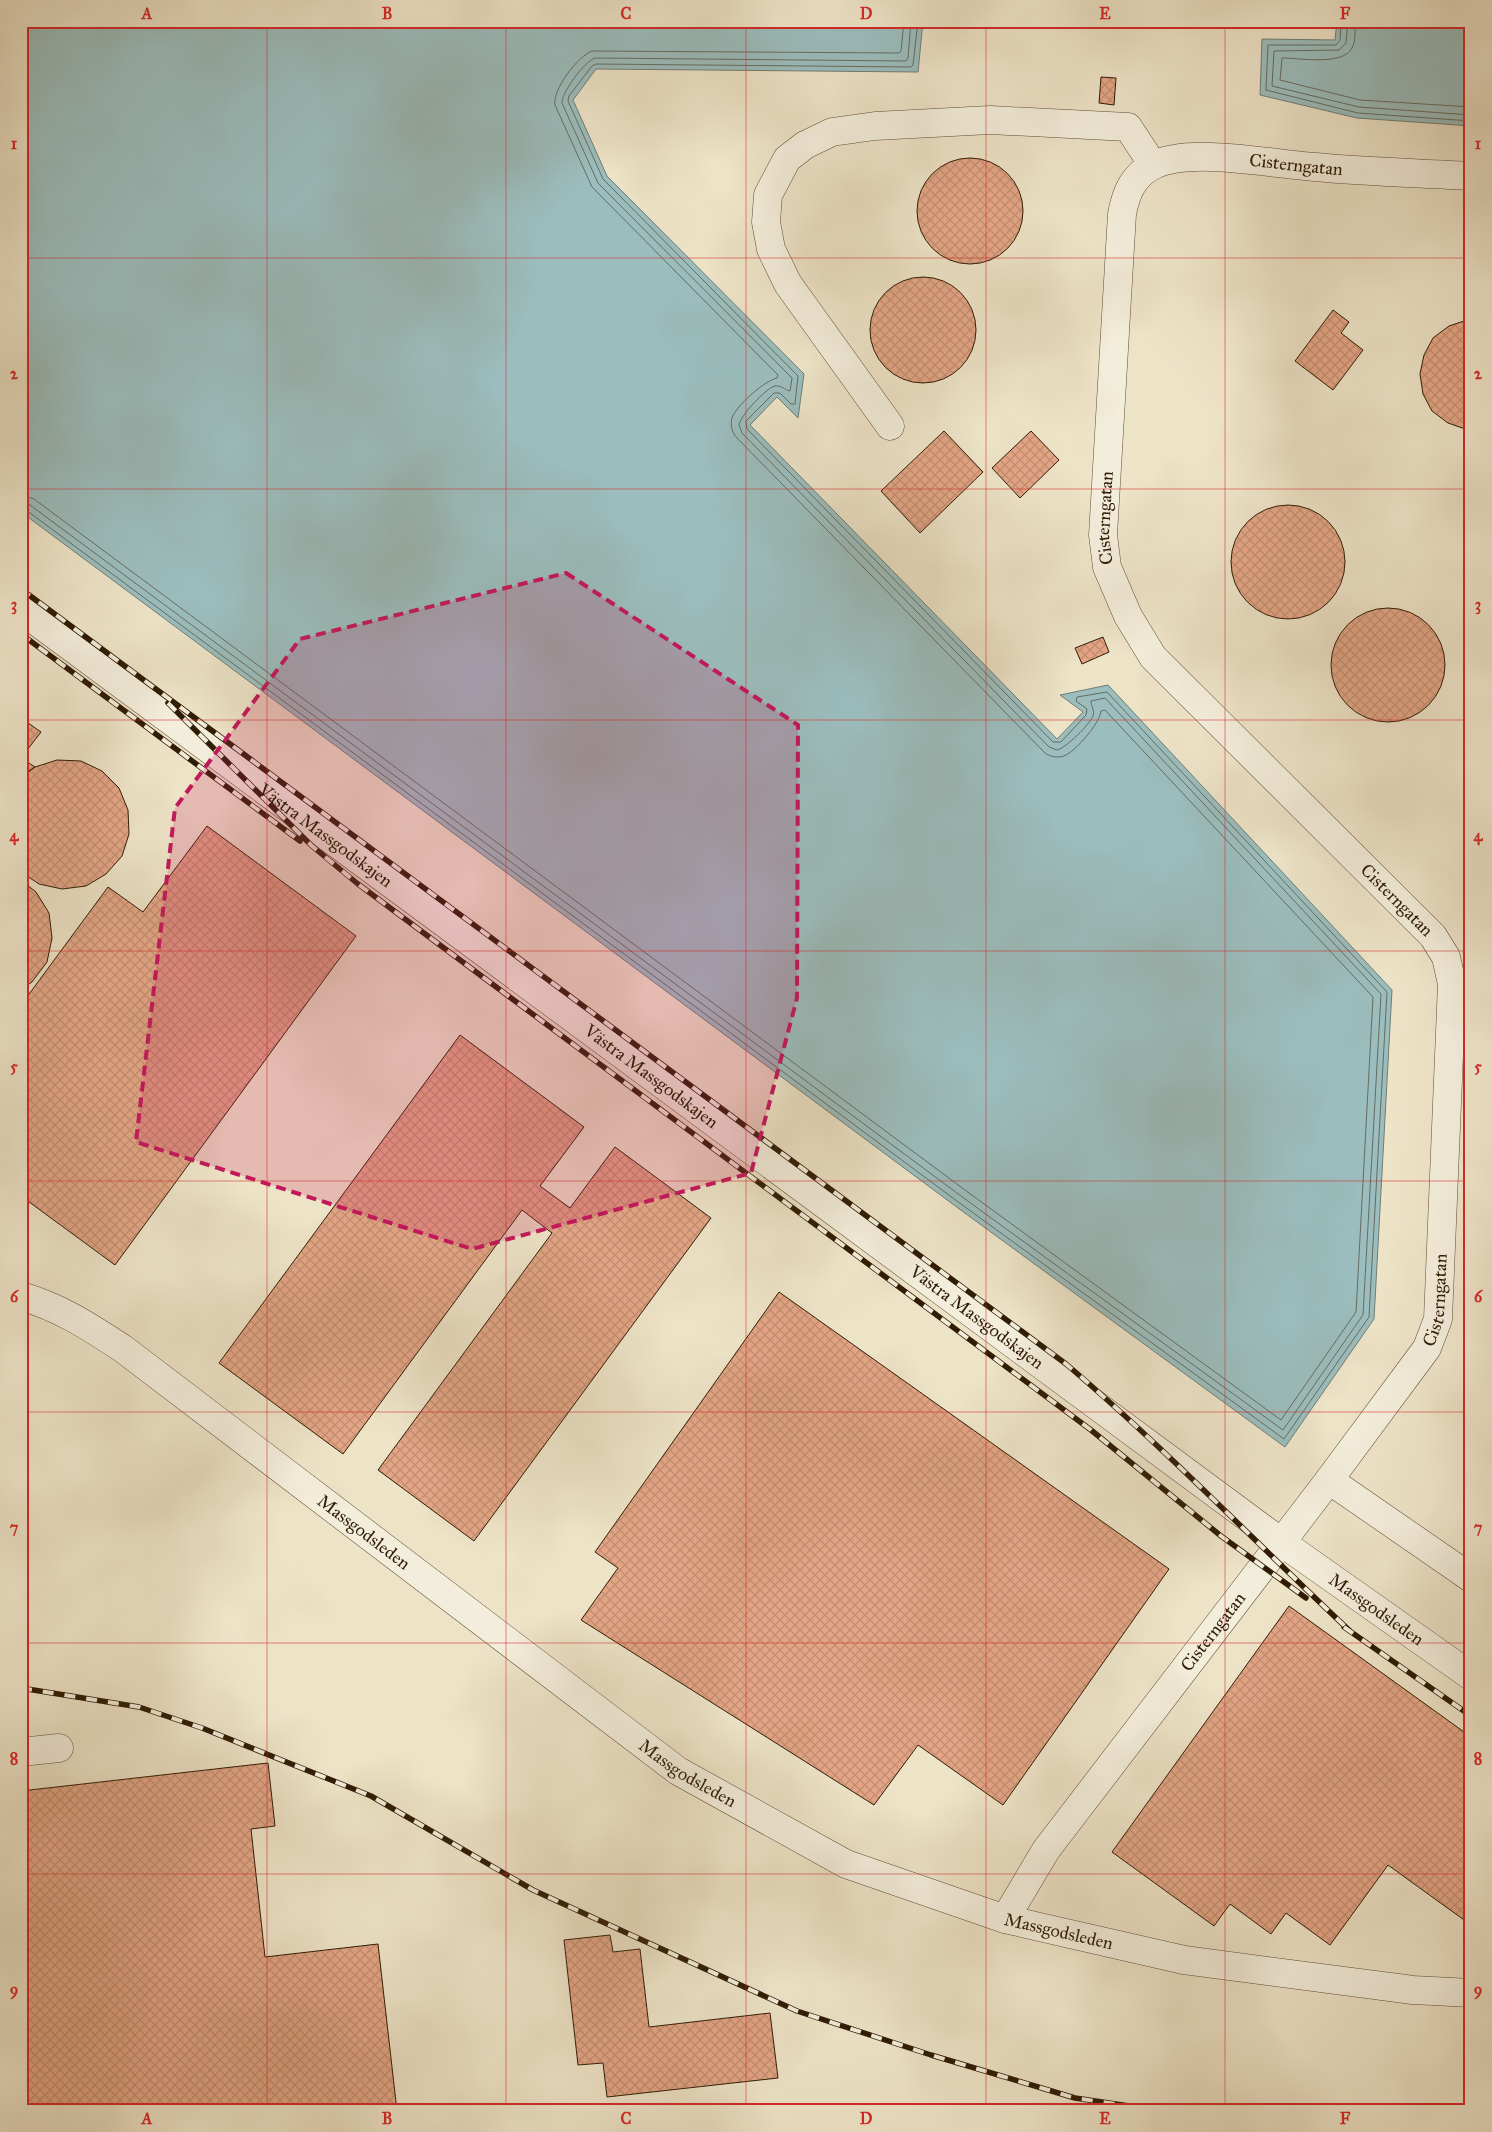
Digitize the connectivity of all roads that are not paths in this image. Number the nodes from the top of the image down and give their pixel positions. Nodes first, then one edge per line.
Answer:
1 (1153, 165) junction
2 (1471, 176) edge
3 (890, 426) dead end
4 (21, 610) edge
5 (21, 1296) edge
6 (1330, 1480) junction
7 (1281, 1542) junction
8 (1471, 1578) edge
9 (1471, 1676) edge
10 (58, 1748) dead end
11 (21, 1752) edge
12 (1005, 1919) junction
13 (1471, 1993) edge

1 - 2 lane, Cisterngatan
1 - 3 lane
1 - 6 lane, Cisterngatan
4 - 7 lane, Västra Massgodskajen
5 - 12 lane, Massgodsleden
6 - 7 lane, Cisterngatan
6 - 8 lane
7 - 9 lane, Massgodsleden
7 - 12 lane, Cisterngatan
10 - 11 lane
12 - 13 lane, Massgodsleden

